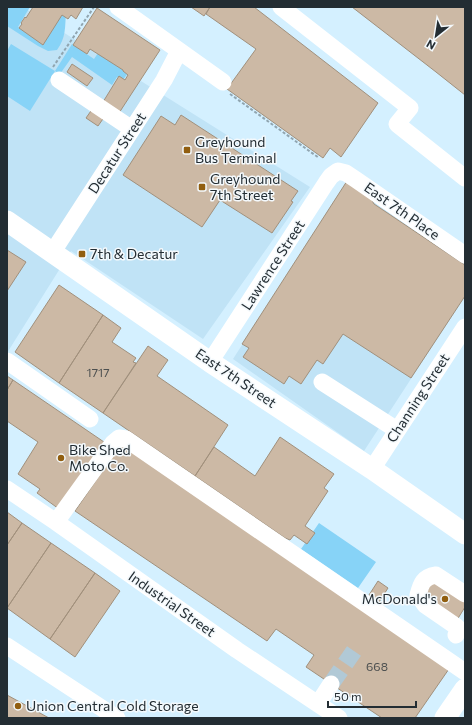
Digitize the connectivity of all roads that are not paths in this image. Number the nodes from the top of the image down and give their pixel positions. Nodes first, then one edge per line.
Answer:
1 (118, 7) edge
2 (281, 7) edge
3 (179, 51) junction
4 (59, 80) road end
5 (223, 82) road end
6 (132, 129) junction
7 (338, 171) joint
8 (465, 178) edge
9 (7, 221) edge
10 (52, 253) junction
11 (465, 255) edge
12 (465, 327) edge
13 (7, 361) edge
14 (210, 362) junction
15 (322, 382) dead end
16 (90, 419) dead end
17 (397, 430) junction
18 (372, 469) junction
19 (7, 489) edge
20 (56, 522) junction
21 (465, 534) edge
22 (465, 593) edge
23 (461, 635) edge
24 (7, 646) edge
25 (465, 672) edge
26 (331, 684) tunnel mouth
27 (465, 688) edge
28 (318, 704) junction
29 (117, 718) edge
30 (339, 718) edge
31 (445, 718) edge

1 - 3 street
2 - 8 street
3 - 5 street
3 - 6 street, Decatur Street
4 - 6 street
6 - 10 street, Decatur Street
7 - 11 street, East 7th Place
7 - 14 street, Lawrence Street
9 - 10 main road, East 7th Street
10 - 14 main road, East 7th Street
12 - 17 street, Channing Street
13 - 16 street
14 - 18 main road, East 7th Street
15 - 17 street
17 - 18 street, Channing Street
18 - 21 main road, East 7th Street
19 - 20 street, Industrial Street
20 - 25 street
20 - 28 street, Industrial Street
22 - 23 street
24 - 29 street
26 - 28 street
27 - 31 main road
28 - 30 street, Industrial Street

